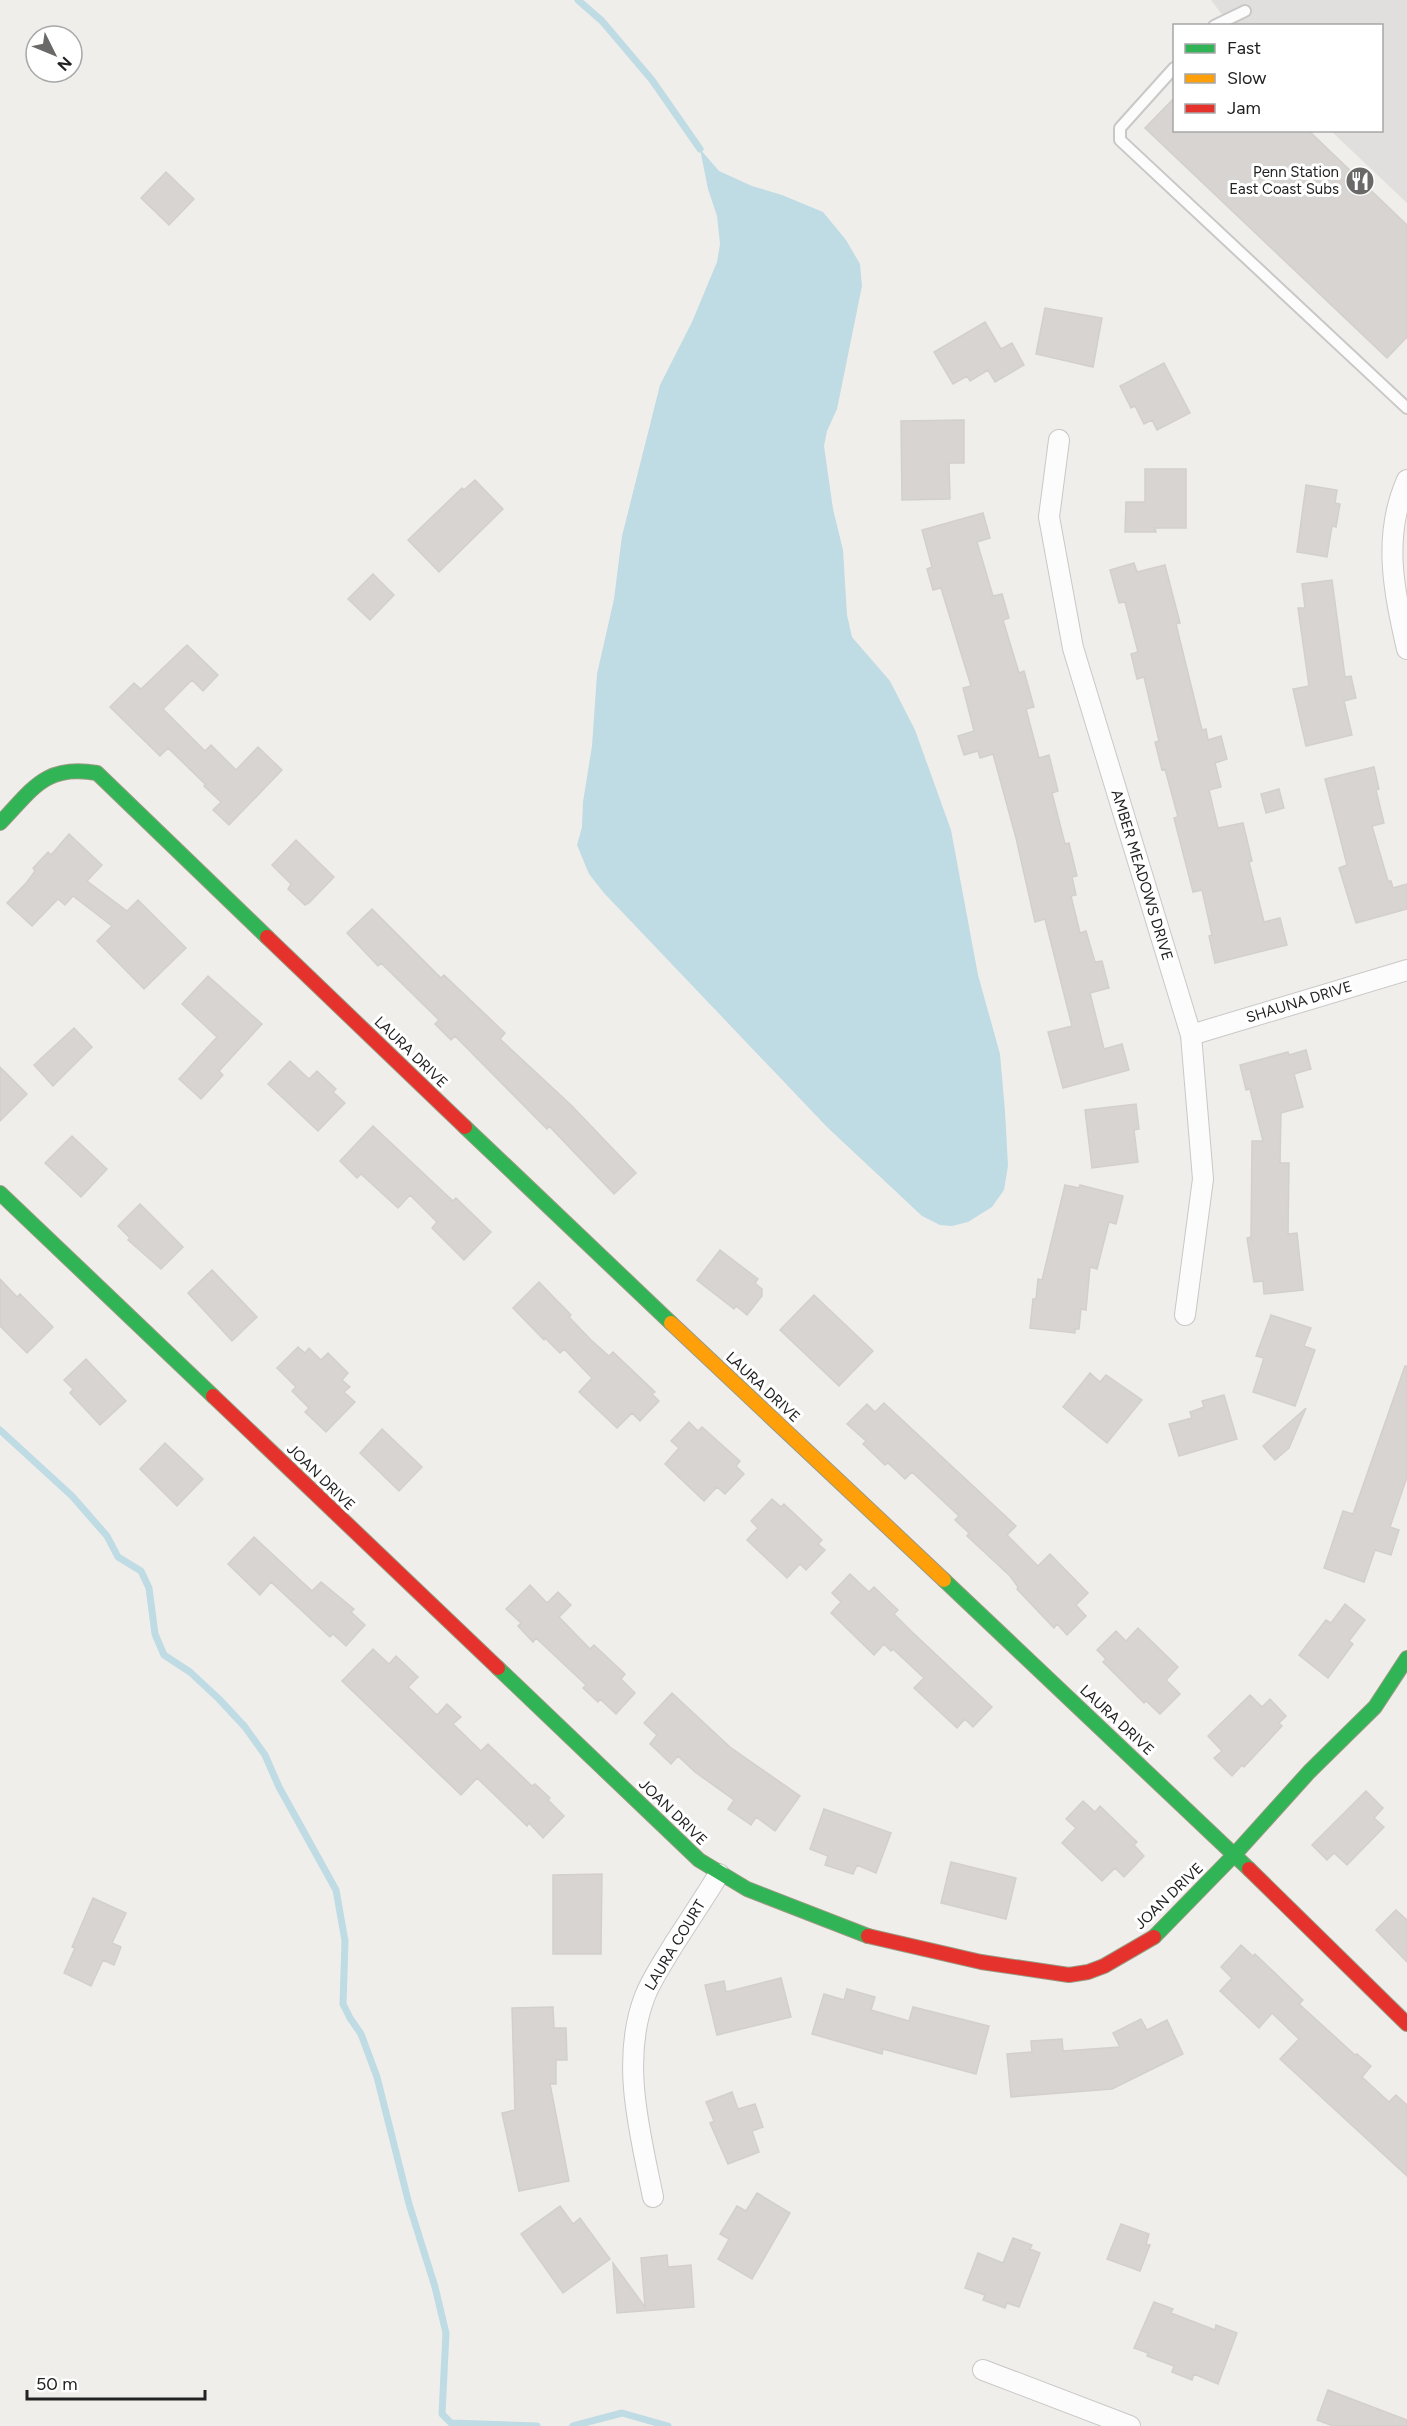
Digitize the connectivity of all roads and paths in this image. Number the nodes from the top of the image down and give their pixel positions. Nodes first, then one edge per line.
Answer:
1 (1245, 11) dead end
2 (1218, 24) edge
3 (1173, 69) edge
4 (1407, 408) edge
5 (1059, 440) dead end
6 (1407, 480) edge
7 (1407, 649) edge
8 (0, 823) edge
9 (1407, 970) edge
10 (1191, 1035) junction
11 (0, 1193) edge
12 (1185, 1315) dead end
13 (1407, 1658) edge
14 (1235, 1854) junction
15 (719, 1874) junction
16 (1407, 2024) edge
17 (653, 2196) dead end
18 (983, 2370) dead end
19 (1130, 2426) edge

1 - 2 lane
3 - 4 lane
5 - 10 street, AMBER MEADOWS DRIVE
6 - 7 street
8 - 14 street, LAURA DRIVE
9 - 10 street, SHAUNA DRIVE
10 - 12 street, AMBER MEADOWS DRIVE
11 - 15 street, JOAN DRIVE
13 - 14 street, JOAN DRIVE
14 - 15 street, JOAN DRIVE
14 - 16 street, LAURA DRIVE
15 - 17 street, LAURA COURT
18 - 19 street

